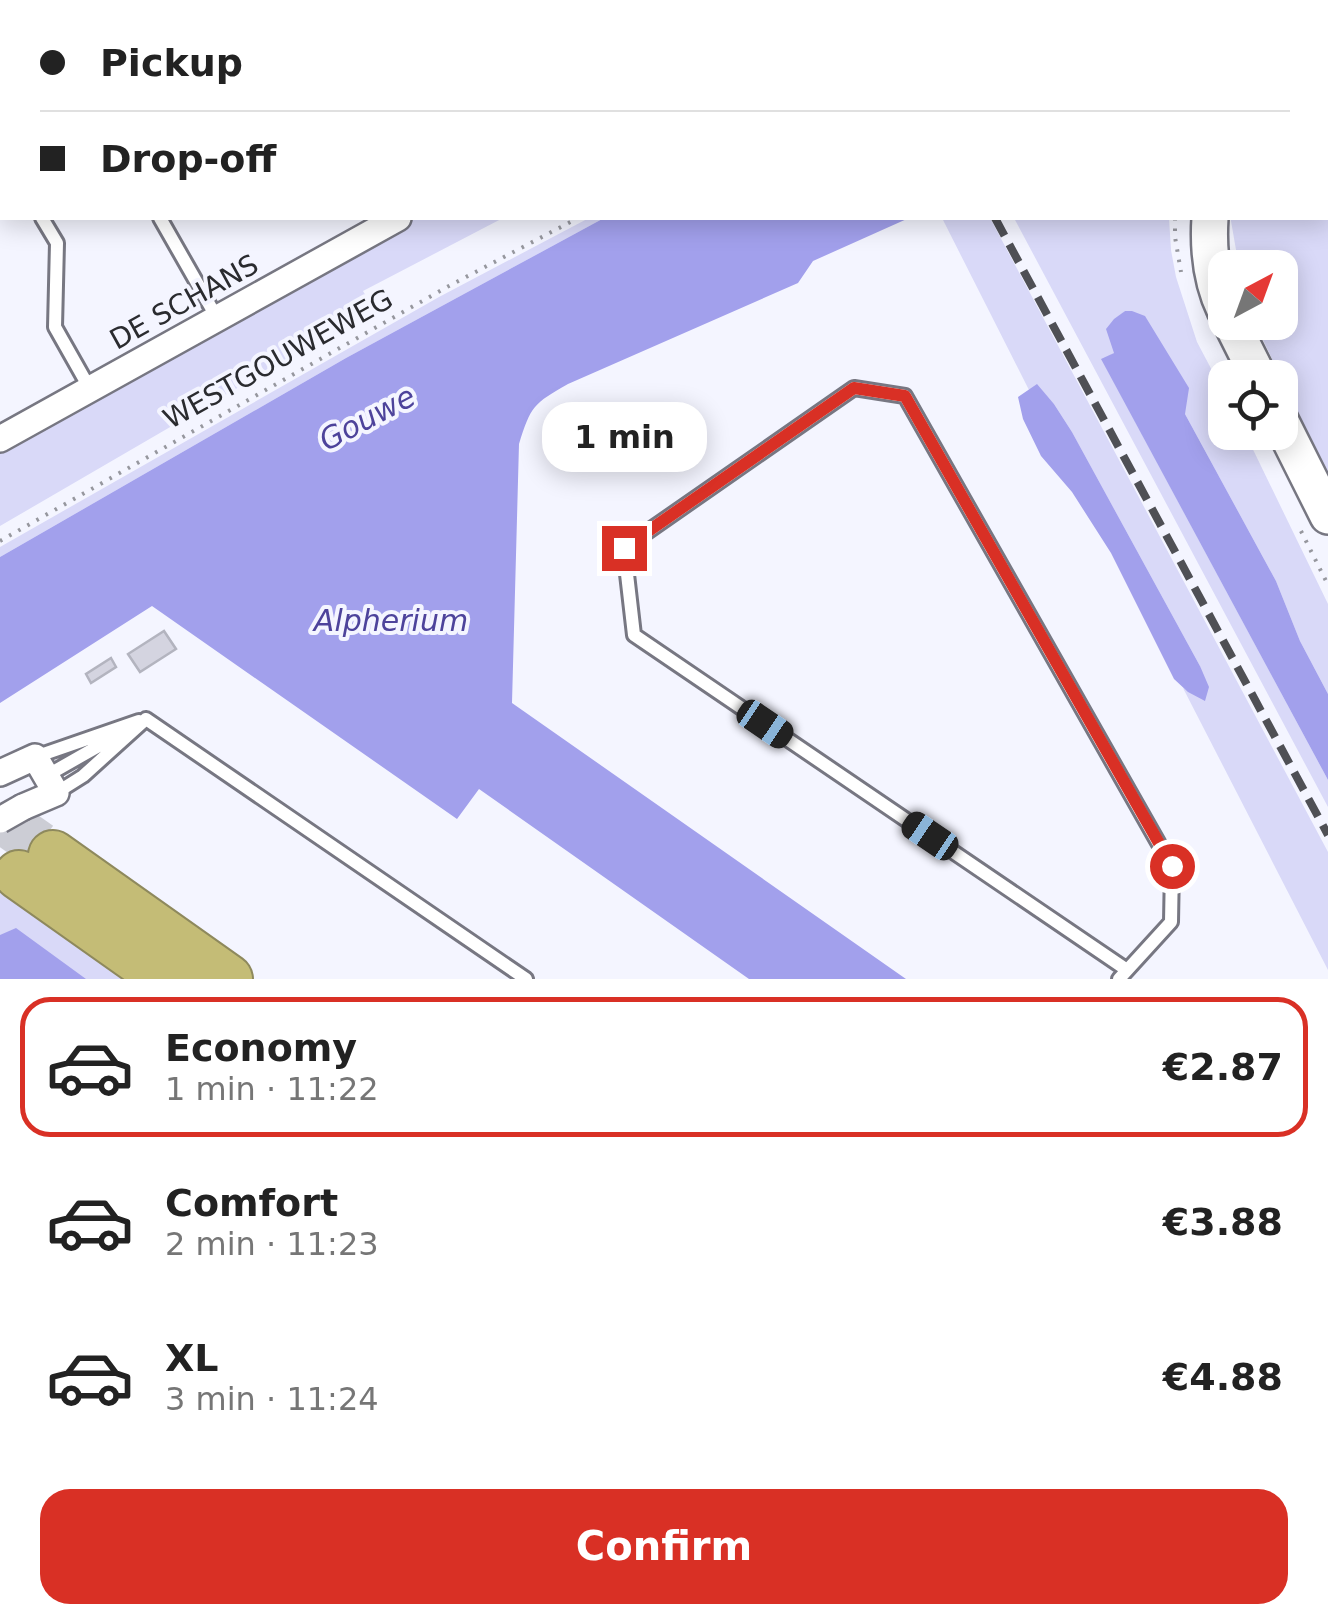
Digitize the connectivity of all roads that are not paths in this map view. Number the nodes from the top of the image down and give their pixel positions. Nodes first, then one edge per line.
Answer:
1 (43, 220) edge
2 (161, 220) edge
3 (394, 220) edge
4 (1210, 220) edge
5 (1209, 250) edge
6 (217, 318) junction
7 (90, 389) junction
8 (0, 439) edge
9 (1295, 450) edge
10 (1328, 516) edge
11 (146, 719) junction
12 (0, 774) edge
13 (46, 775) junction
14 (0, 820) edge
15 (1123, 975) edge
16 (166, 979) edge
17 (228, 979) edge
18 (526, 979) edge

1 - 7 lane
2 - 6 lane
3 - 6 street, DE SCHANS
4 - 5 main road
6 - 7 street, DE SCHANS
7 - 8 street, DE SCHANS
9 - 10 main road
11 - 13 lane
11 - 13 lane
11 - 18 lane
12 - 13 street
13 - 14 street, bridge
15 - 15 lane
16 - 17 highway

